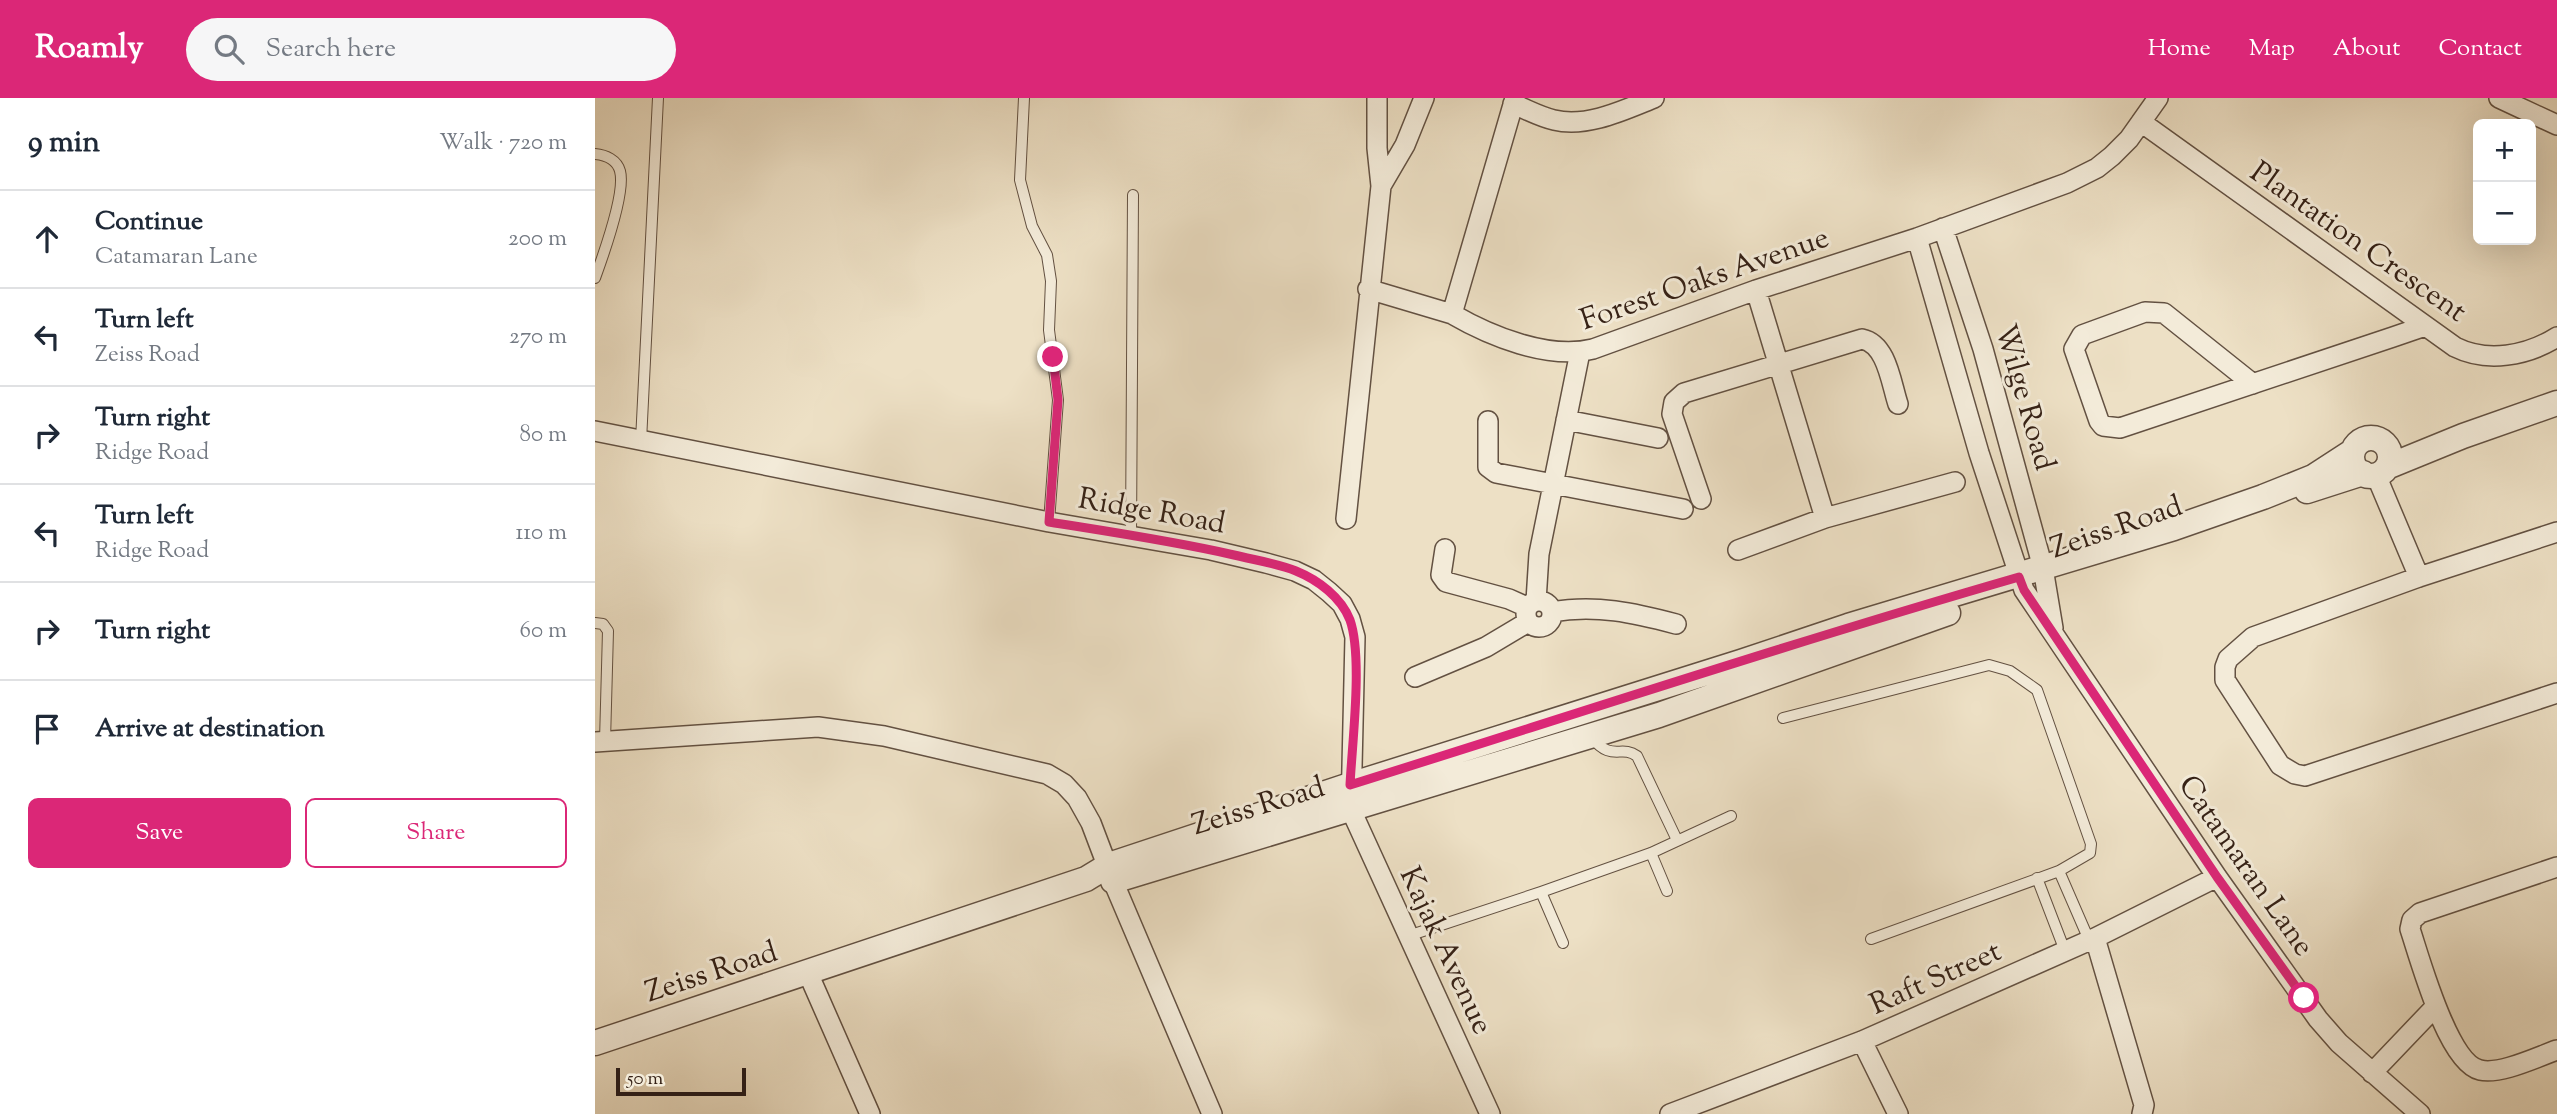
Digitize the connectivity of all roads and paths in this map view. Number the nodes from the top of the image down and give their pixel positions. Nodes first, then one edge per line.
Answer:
1 (658, 98) edge
2 (1024, 98) edge
3 (1377, 98) edge
4 (1425, 98) edge
5 (1654, 98) edge
6 (2158, 98) edge
7 (2499, 98) edge
8 (1514, 101) edge
9 (2141, 122) junction
10 (2557, 125) edge
11 (595, 154) edge
12 (1381, 186) junction
13 (1133, 195) dead end
14 (1943, 228) junction
15 (1917, 238) junction
16 (595, 278) edge
17 (1368, 289) junction
18 (1756, 290) junction
19 (1452, 313) junction
20 (2425, 326) junction
21 (2557, 337) edge
22 (1983, 349) junction
23 (1580, 352) junction
24 (1952, 360) junction
25 (1778, 365) junction
26 (2253, 384) junction
27 (1898, 404) dead end
28 (2557, 404) edge
29 (1566, 420) junction
30 (1488, 421) dead end
31 (595, 431) edge
32 (1658, 438) dead end
33 (641, 441) junction
34 (2373, 462) junction
35 (1955, 482) dead end
36 (1554, 483) junction
37 (1701, 499) dead end
38 (1683, 509) dead end
39 (1825, 518) junction
40 (1346, 519) dead end
41 (1049, 522) junction
42 (2557, 532) edge
43 (1131, 536) junction
44 (1445, 549) dead end
45 (1738, 550) dead end
46 (2419, 577) junction
47 (2033, 579) junction
48 (1536, 610) junction
49 (595, 623) edge
50 (1676, 624) dead end
51 (1415, 677) dead end
52 (2557, 692) edge
53 (1783, 718) dead end
54 (1590, 736) junction
55 (600, 741) edge
56 (1350, 785) junction
57 (1351, 810) junction
58 (1731, 816) dead end
59 (1677, 840) junction
60 (1651, 852) junction
61 (2557, 867) edge
62 (2059, 871) junction
63 (1111, 873) junction
64 (2217, 877) junction
65 (2037, 878) junction
66 (1667, 891) dead end
67 (1541, 892) junction
68 (1408, 936) junction
69 (1871, 939) dead end
70 (2092, 939) junction
71 (1563, 943) dead end
72 (2065, 951) junction
73 (808, 973) junction
74 (2435, 1007) junction
75 (1862, 1041) junction
76 (595, 1043) edge
77 (2557, 1050) edge
78 (2372, 1073) junction
79 (2418, 1113) edge
80 (870, 1114) edge
81 (1212, 1114) edge
82 (1490, 1114) edge
83 (1670, 1114) edge
84 (1898, 1114) edge
85 (2142, 1114) edge

1 - 33 lane
2 - 41 lane
3 - 12 street
4 - 12 street
5 - 8 street
6 - 9 street, Forest Oaks Avenue
7 - 10 street
8 - 19 street
9 - 14 street, Forest Oaks Avenue
9 - 20 street, Plantation Crescent
11 - 16 lane
12 - 17 street
13 - 43 lane
14 - 15 street, Forest Oaks Avenue
14 - 22 street, Wilge Road
15 - 18 street, Forest Oaks Avenue
15 - 24 street, Wilge Road
17 - 19 street, Forest Oaks Avenue
17 - 40 street
18 - 23 street, Forest Oaks Avenue
18 - 25 street
19 - 23 street, Forest Oaks Avenue
20 - 21 street, Plantation Crescent
20 - 26 street
22 - 24 street
22 - 47 street, Wilge Road
23 - 29 street
24 - 47 street, Wilge Road
25 - 27 street
25 - 37 street
25 - 39 street
26 - 26 street
28 - 34 street, Zeiss Road
29 - 32 street
29 - 36 street
30 - 36 street
31 - 33 street, Ridge Road
33 - 41 street, Ridge Road
34 - 46 street
34 - 47 street, Zeiss Road
35 - 39 street
36 - 38 street
36 - 48 street
39 - 45 street
41 - 43 street, Ridge Road
42 - 46 street
43 - 56 street, Ridge Road
44 - 48 street
46 - 52 street
47 - 54 street, Zeiss Road
47 - 56 street, Zeiss Road
47 - 64 street, Catamaran Lane
48 - 50 street
48 - 51 street
49 - 55 lane
53 - 62 lane
54 - 57 street, Zeiss Road
54 - 59 lane
55 - 63 street
56 - 57 street, Ridge Road
56 - 63 street, Zeiss Road
57 - 63 street, Zeiss Road
57 - 68 street, Kajak Avenue
58 - 59 lane
59 - 60 lane
60 - 66 lane
60 - 67 lane
61 - 74 street
62 - 65 lane
62 - 70 lane
63 - 73 street, Zeiss Road
63 - 81 street
64 - 70 street, Raft Street
64 - 78 street, Catamaran Lane
65 - 69 lane
65 - 72 lane
67 - 68 lane
67 - 71 lane
68 - 82 street, Kajak Avenue
70 - 72 street, Raft Street
70 - 85 street
72 - 75 street, Raft Street
73 - 76 street, Zeiss Road
73 - 80 street
74 - 77 street
74 - 78 street
75 - 83 street, Raft Street
75 - 84 street
78 - 79 street, Catamaran Lane

